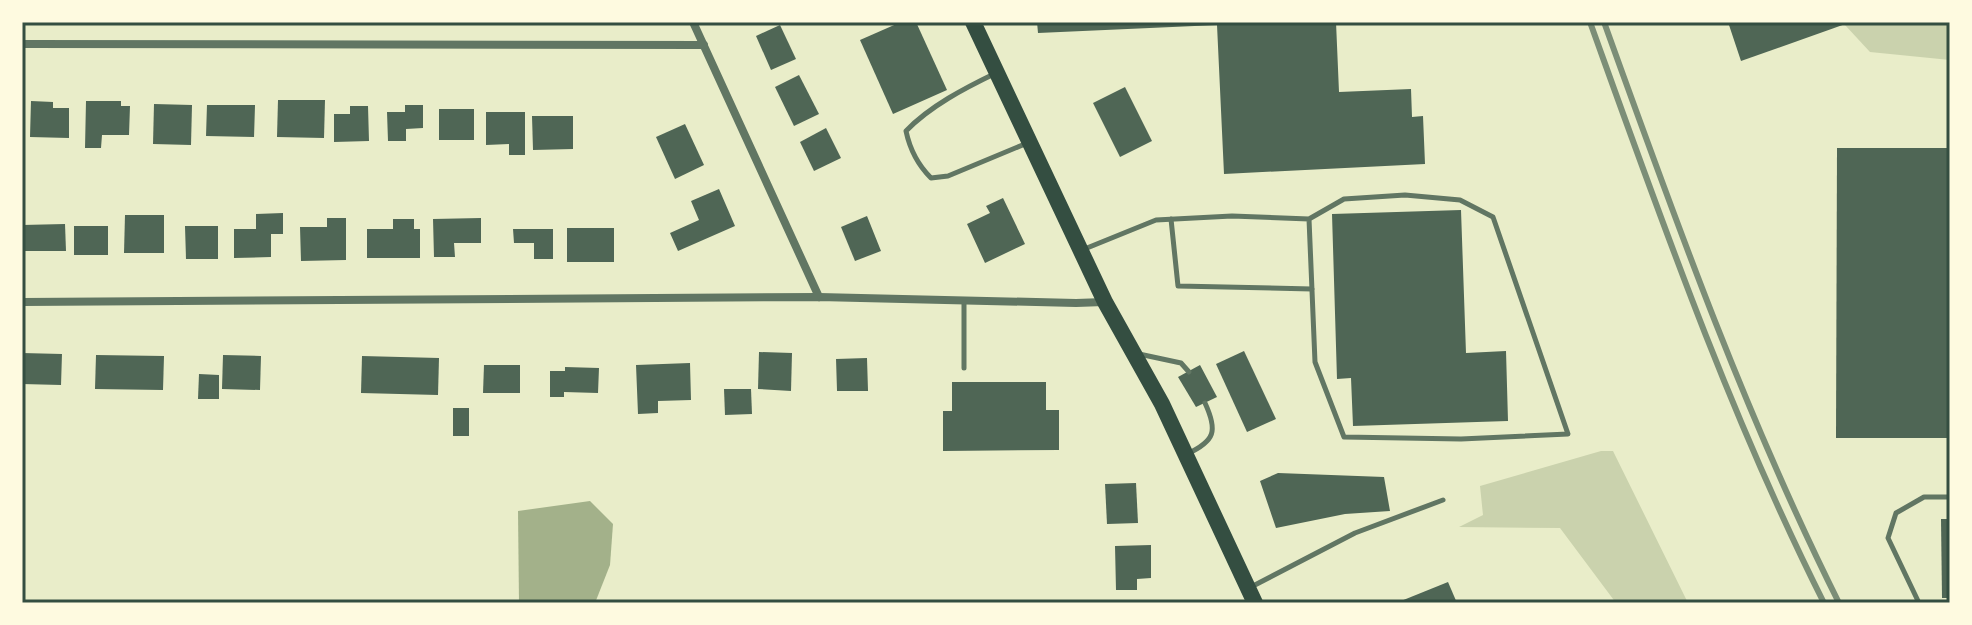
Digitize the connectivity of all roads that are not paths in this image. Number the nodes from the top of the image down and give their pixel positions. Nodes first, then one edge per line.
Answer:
1 (693, 22) edge
2 (973, 22) edge
3 (22, 44) edge
4 (704, 45) junction
5 (997, 73) junction
6 (1030, 142) junction
7 (1171, 219) junction
8 (1309, 219) junction
9 (1081, 250) junction
10 (1312, 289) junction
11 (819, 297) junction
12 (964, 300) junction
13 (22, 302) edge
14 (1105, 302) junction
15 (1134, 353) junction
16 (964, 368) dead end
17 (1189, 372) dead end
18 (1205, 403) dead end
19 (1186, 454) junction
20 (1950, 497) edge
21 (1443, 500) dead end
22 (1251, 596) edge
23 (1919, 603) edge

1 - 4 street
2 - 5 main road
3 - 4 street
4 - 11 street
5 - 6 main road
5 - 6 lane
6 - 9 main road
7 - 8 lane
7 - 9 lane
7 - 10 lane
8 - 10 lane
8 - 10 lane
9 - 14 main road
11 - 12 street
11 - 13 street
12 - 14 street
12 - 16 lane
14 - 15 main road
15 - 17 lane
15 - 19 main road
18 - 19 lane
19 - 22 main road
20 - 23 lane
21 - 22 lane

